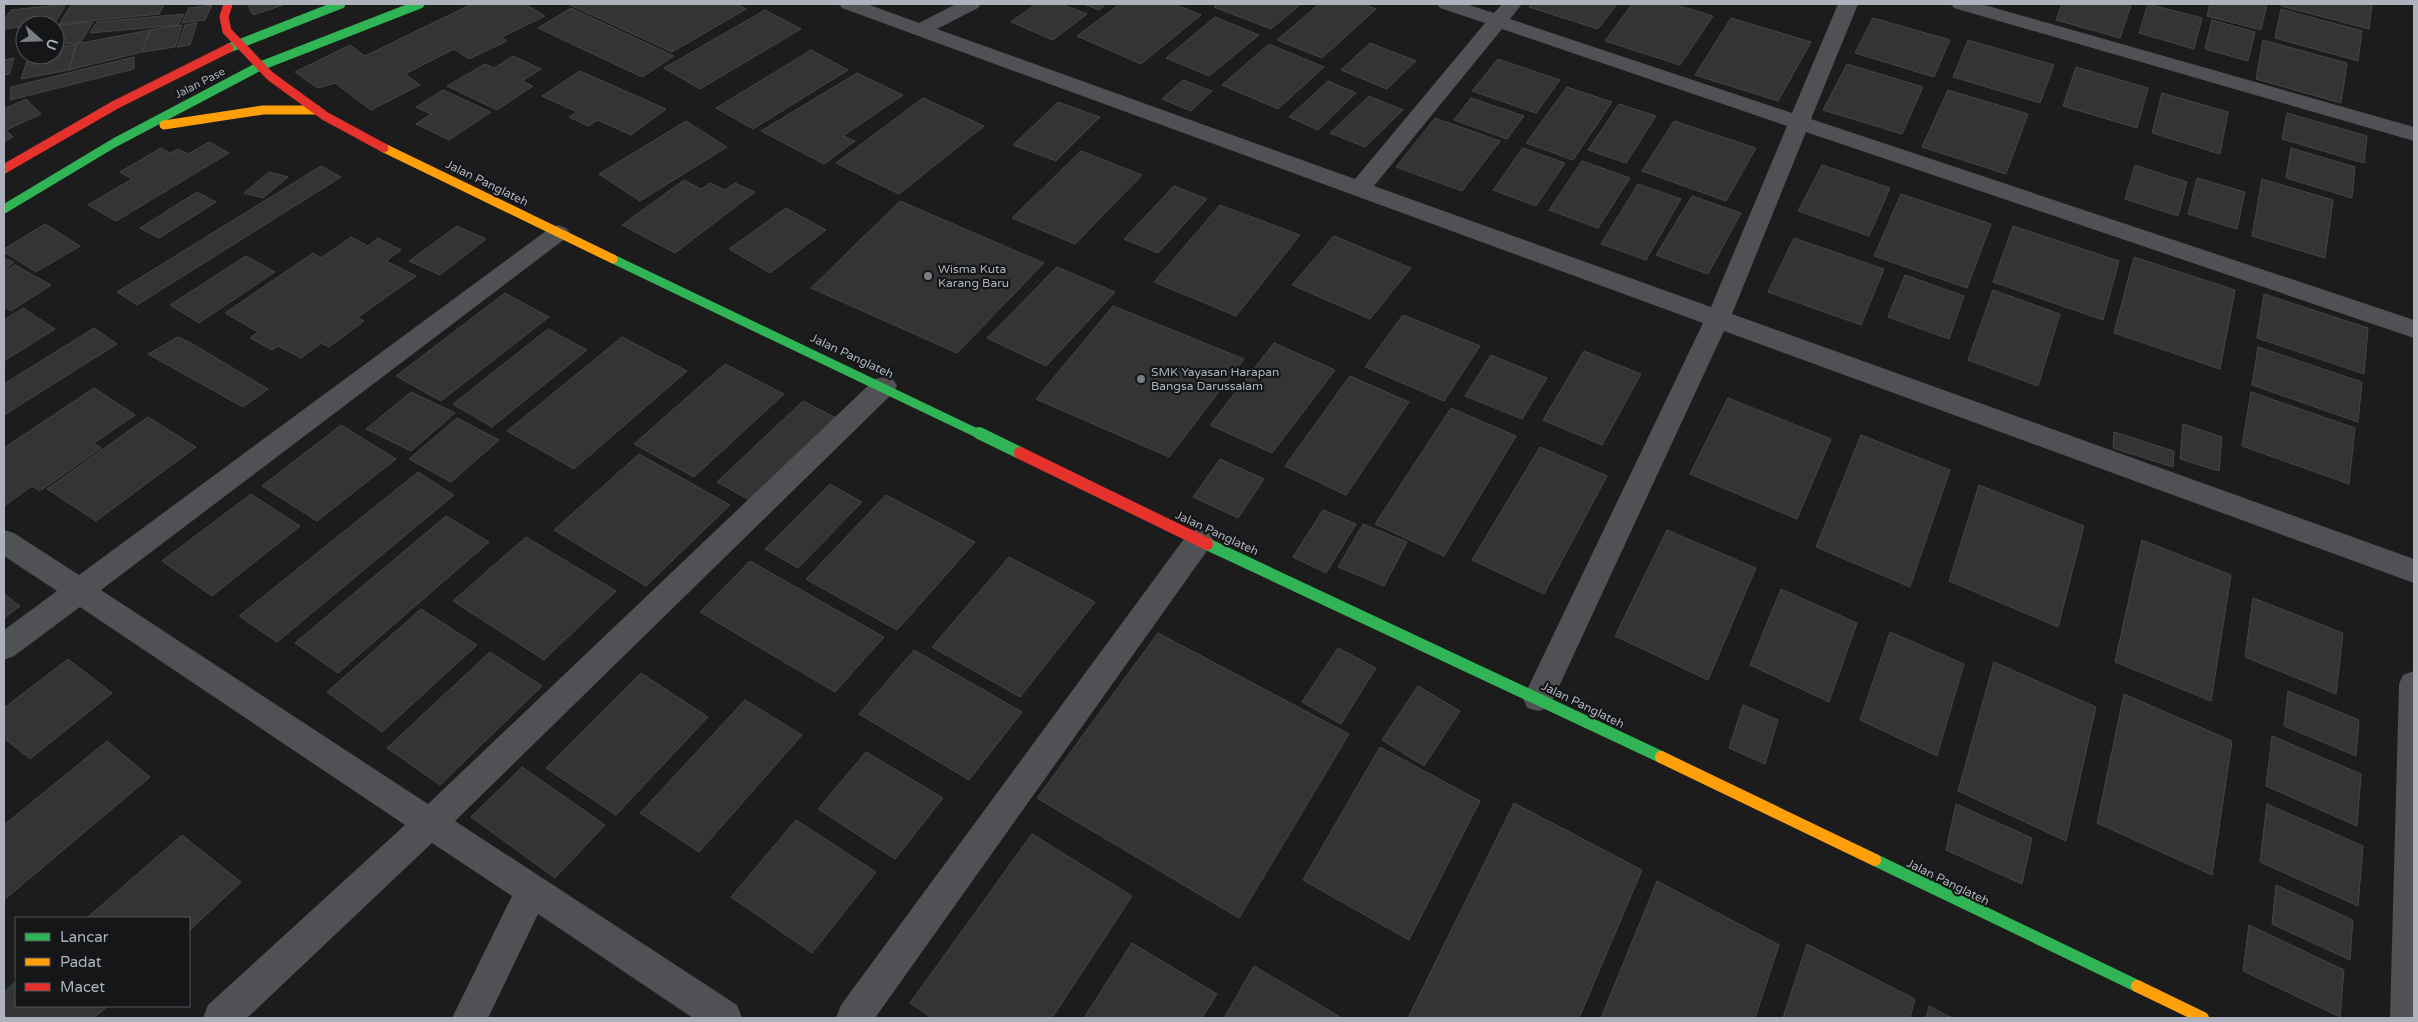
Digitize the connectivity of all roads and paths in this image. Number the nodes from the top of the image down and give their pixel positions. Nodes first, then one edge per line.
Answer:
1 (228, 4) edge
2 (341, 4) edge
3 (420, 4) edge
4 (849, 4) edge
5 (971, 4) edge
6 (1447, 4) edge
7 (1512, 4) edge
8 (1848, 4) edge
9 (1961, 4) edge
10 (1498, 22) junction
11 (922, 29) junction
12 (237, 44) junction
13 (258, 67) junction
14 (317, 110) junction
15 (1798, 122) junction
16 (136, 130) junction
17 (2414, 134) edge
18 (4, 169) edge
19 (1360, 188) junction
20 (4, 209) edge
21 (558, 233) junction
22 (1718, 318) junction
23 (2414, 329) edge
24 (884, 386) junction
25 (1199, 540) junction
26 (4, 541) edge
27 (2414, 571) edge
28 (80, 592) junction
29 (4, 647) edge
30 (2414, 684) edge
31 (1538, 698) junction
32 (431, 823) junction
33 (532, 891) junction
34 (2164, 1009) edge
35 (222, 1018) edge
36 (470, 1018) edge
37 (724, 1018) edge
38 (854, 1018) edge
39 (2203, 1018) edge
40 (2408, 1018) edge

1 - 12 street, Jalan Panglateh
2 - 12 street, Jalan Pase
3 - 13 street, Jalan Pase
4 - 11 street
5 - 11 street
6 - 10 street
7 - 10 street
8 - 15 street
9 - 17 street
10 - 15 street
10 - 19 street
11 - 19 street
12 - 13 street, Jalan Panglateh
12 - 18 street, Jalan Pase
13 - 14 street, Jalan Panglateh
13 - 16 street, Jalan Pase
14 - 16 street
14 - 21 street, Jalan Panglateh
15 - 22 street
15 - 23 street
16 - 20 street, Jalan Pase
19 - 22 street
21 - 24 street, Jalan Panglateh
21 - 28 street
22 - 27 street
22 - 31 street
24 - 25 street, Jalan Panglateh
24 - 32 street
25 - 31 street, Jalan Panglateh
25 - 38 street
26 - 28 street
28 - 29 street
28 - 32 street
30 - 40 street
31 - 34 street, Jalan Panglateh
32 - 33 street
32 - 35 street
33 - 36 street
33 - 37 street
34 - 39 street, Jalan Panglateh

